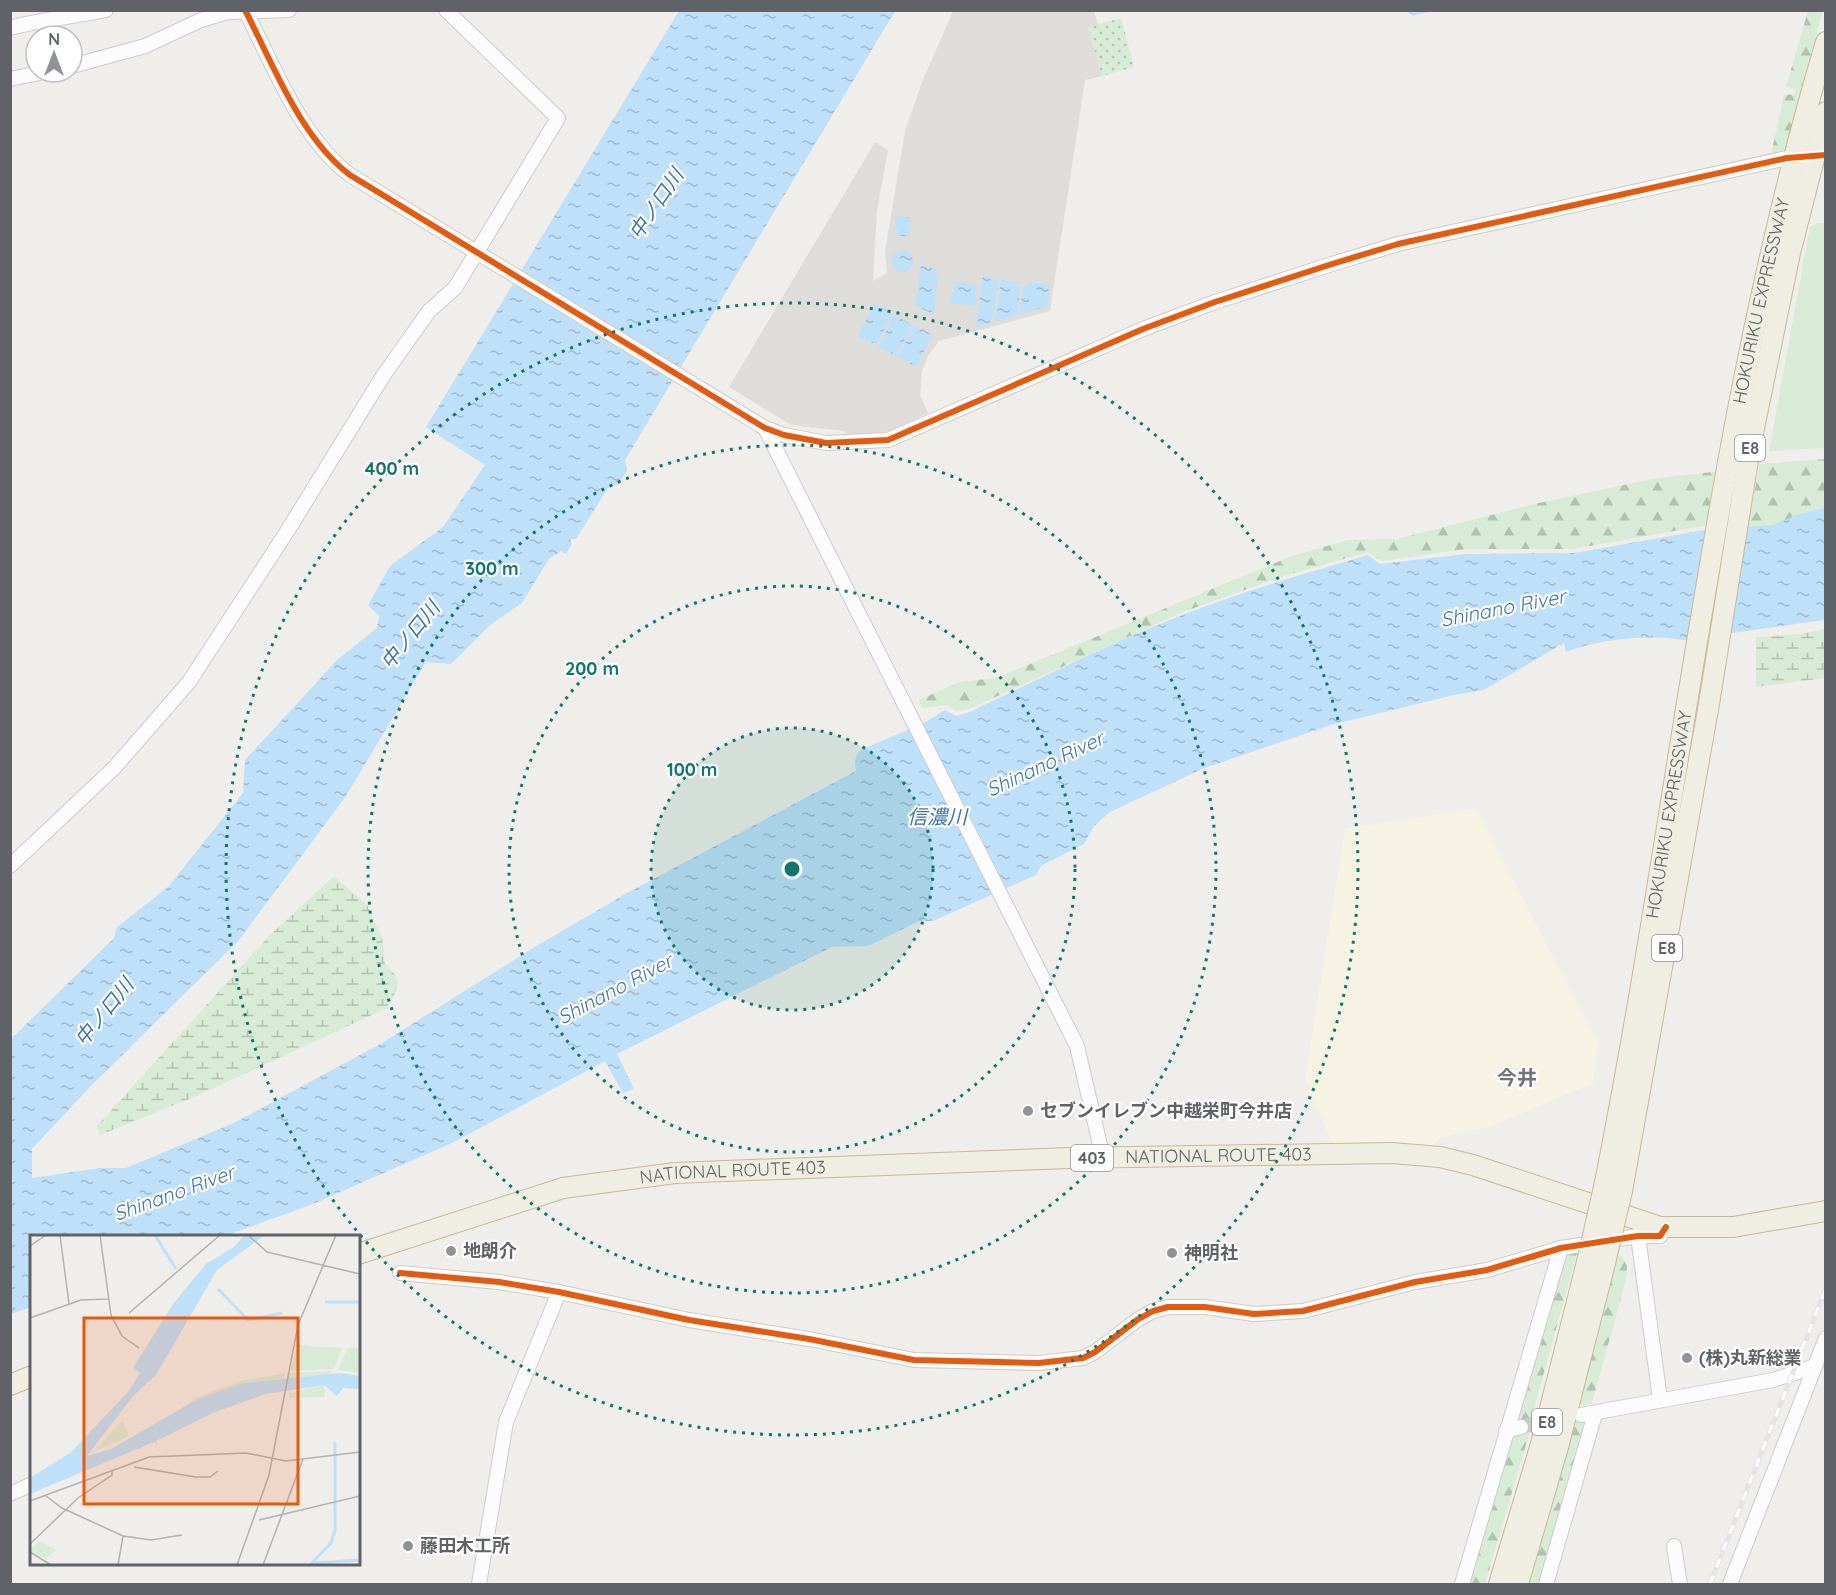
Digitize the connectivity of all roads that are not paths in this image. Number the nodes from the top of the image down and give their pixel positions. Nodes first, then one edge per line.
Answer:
1 (106, 10) edge
2 (289, 10) edge
3 (446, 10) edge
4 (246, 11) edge
5 (10, 28) edge
6 (1826, 42) edge
7 (84, 63) edge
8 (1826, 111) edge
9 (1787, 158) dead end
10 (1795, 196) junction
11 (477, 253) junction
12 (765, 428) junction
13 (10, 866) edge
14 (1103, 1158) junction
15 (1613, 1189) junction
16 (1826, 1211) edge
17 (1666, 1227) junction
18 (1638, 1236) junction
19 (1561, 1248) junction
20 (360, 1253) edge
21 (1597, 1260) junction
22 (400, 1273) dead end
23 (558, 1292) junction
24 (1826, 1338) edge
25 (1815, 1366) junction
26 (30, 1378) edge
27 (10, 1385) edge
28 (1660, 1399) junction
29 (1521, 1427) tunnel mouth
30 (1506, 1431) junction
31 (30, 1485) edge
32 (10, 1494) edge
33 (1674, 1546) dead end
34 (479, 1584) edge
35 (1462, 1584) edge
36 (1499, 1584) edge
37 (1518, 1584) edge
38 (1546, 1584) edge
39 (1680, 1584) edge
40 (1730, 1584) edge

1 - 5 street
2 - 4 street
3 - 11 street
4 - 7 street
4 - 11 street
6 - 10 highway, HOKURIKU EXPRESSWAY / E8
8 - 10 highway, HOKURIKU EXPRESSWAY / E8
9 - 12 street
10 - 15 highway, HOKURIKU EXPRESSWAY / E8
10 - 15 highway, HOKURIKU EXPRESSWAY / E8
11 - 12 street
11 - 13 street
12 - 14 street
14 - 17 highway, NATIONAL ROUTE 403 / 403
14 - 20 highway, NATIONAL ROUTE 403 / 403
15 - 21 highway, HOKURIKU EXPRESSWAY / E8, bridge
16 - 17 highway, NATIONAL ROUTE 403 / 403
17 - 18 street
18 - 19 street
18 - 28 street
19 - 23 street
19 - 30 street
21 - 36 highway, HOKURIKU EXPRESSWAY / E8
21 - 37 highway, HOKURIKU EXPRESSWAY / E8
22 - 23 street
23 - 34 street
24 - 25 street
25 - 28 street
25 - 40 street
26 - 27 highway
28 - 38 street
29 - 30 street
30 - 35 street
31 - 32 street
33 - 39 street

